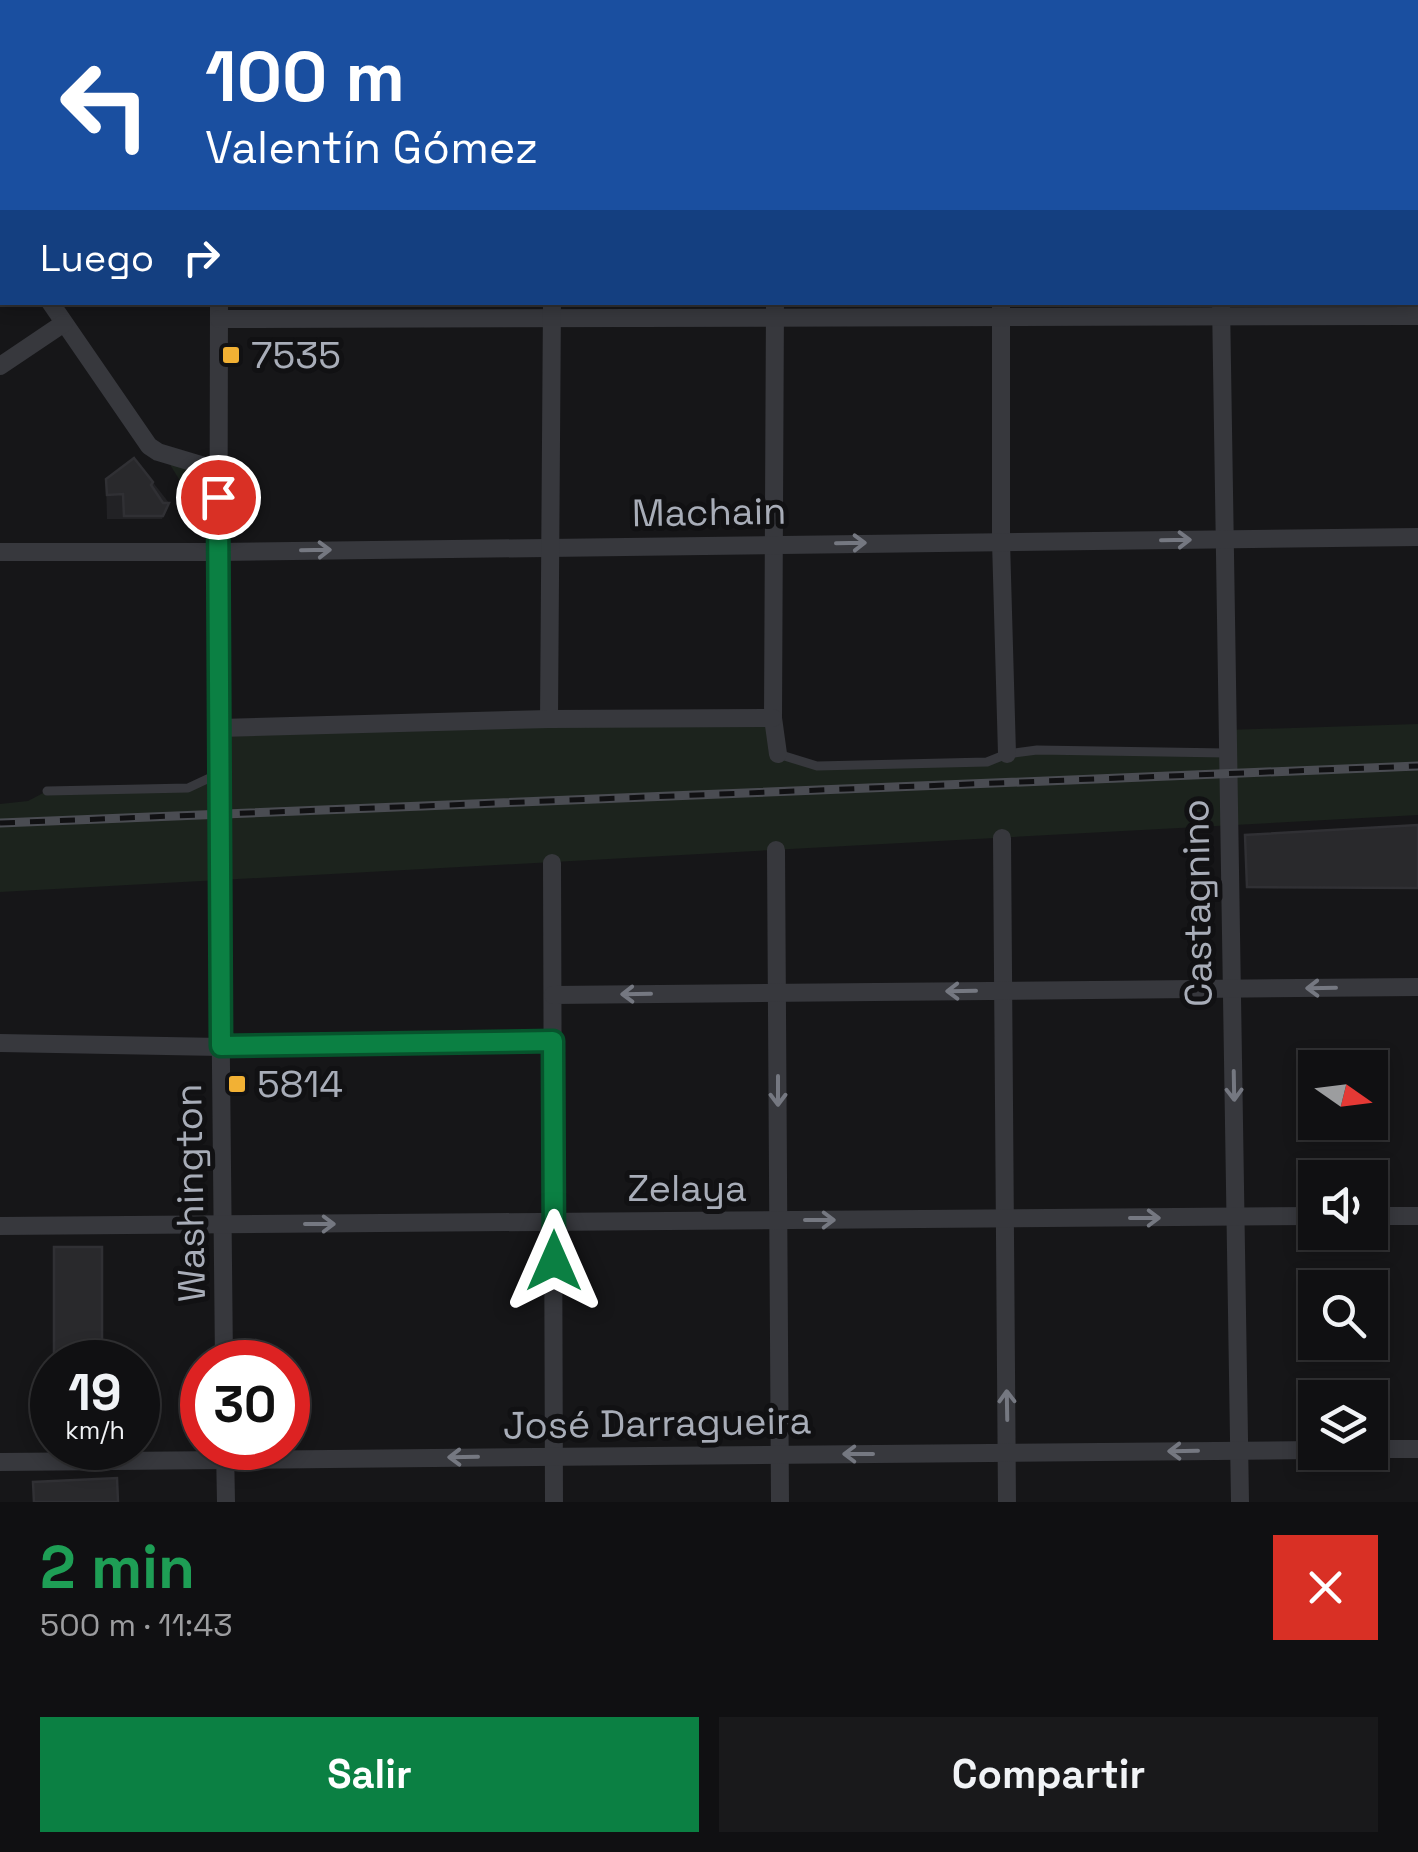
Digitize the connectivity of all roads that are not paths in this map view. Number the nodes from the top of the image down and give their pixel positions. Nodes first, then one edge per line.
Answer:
1 (52, 305) edge
2 (775, 309) edge
3 (1000, 309) edge
4 (1221, 309) edge
5 (552, 310) edge
6 (219, 311) edge
7 (1418, 316) edge
8 (64, 323) junction
9 (0, 366) edge
10 (218, 470) junction
11 (1418, 537) edge
12 (1222, 539) junction
13 (1001, 542) junction
14 (774, 544) junction
15 (551, 546) junction
16 (0, 552) edge
17 (219, 552) junction
18 (773, 718) junction
19 (549, 719) junction
20 (220, 728) junction
21 (1227, 753) junction
22 (778, 754) joint
23 (1007, 754) junction
24 (218, 774) junction
25 (47, 791) dead end
26 (1002, 838) dead end
27 (776, 850) dead end
28 (552, 863) dead end
29 (1418, 987) edge
30 (1232, 989) junction
31 (1003, 991) junction
32 (777, 993) junction
33 (553, 995) junction
34 (553, 1041) junction
35 (0, 1043) edge
36 (221, 1046) junction
37 (1298, 1216) edge
38 (1388, 1216) edge
39 (1418, 1216) edge
40 (1236, 1217) junction
41 (1005, 1218) junction
42 (778, 1220) junction
43 (554, 1222) junction
44 (223, 1224) junction
45 (0, 1226) edge
46 (224, 1340) edge
47 (1388, 1449) edge
48 (1418, 1449) edge
49 (1239, 1450) junction
50 (1298, 1450) edge
51 (1007, 1452) junction
52 (780, 1454) junction
53 (310, 1455) edge
54 (180, 1456) edge
55 (554, 1456) junction
56 (0, 1462) edge
57 (225, 1470) edge
58 (226, 1502) edge
59 (554, 1502) edge
60 (780, 1502) edge
61 (1008, 1502) edge
62 (1240, 1502) edge

1 - 8 street
2 - 3 street
2 - 5 street
2 - 14 street
3 - 4 street
3 - 13 street
4 - 7 street
4 - 12 street, Castagnino
5 - 6 street
5 - 15 street
6 - 10 street, Washington
8 - 9 street
8 - 10 street
10 - 17 street, Washington
11 - 12 street, Machain
13 -> 12 street, Machain
12 - 21 street, Castagnino
14 -> 13 street, Machain
13 - 23 street
14 - 15 street, Machain
14 - 18 street
17 -> 15 street, Machain
15 - 19 street
16 - 17 street, Machain
17 - 20 street, Washington
18 - 19 street
18 - 22 street
19 - 20 street
20 - 24 street, Washington
21 - 23 lane
21 - 30 street, Castagnino
22 - 23 lane
24 - 25 lane
24 - 36 street, Washington
26 - 31 street
27 - 32 street
28 - 33 street
29 -> 30 street
30 - 31 street
30 -> 40 street, Castagnino
31 -> 32 street
31 - 41 street
32 -> 33 street
32 -> 42 street
33 - 34 street
34 - 36 street
34 - 43 street
35 - 36 street
36 - 44 street, Washington
37 - 40 street, Zelaya
38 - 39 street
41 -> 40 street, Zelaya
40 - 49 street, Castagnino
42 -> 41 street, Zelaya
51 -> 41 street
42 - 43 street, Zelaya
42 - 52 street
44 -> 43 street, Zelaya
43 - 55 street
44 - 45 street, Zelaya
44 - 46 street, Washington
47 - 48 street
49 - 50 street, José Darragueira
49 -> 51 street, José Darragueira
49 - 62 street, Castagnino
51 -> 52 street, José Darragueira
51 - 61 street
52 - 55 street, José Darragueira
52 - 60 street
55 -> 53 street, José Darragueira
54 - 56 street, José Darragueira
55 - 59 street
57 - 58 street

